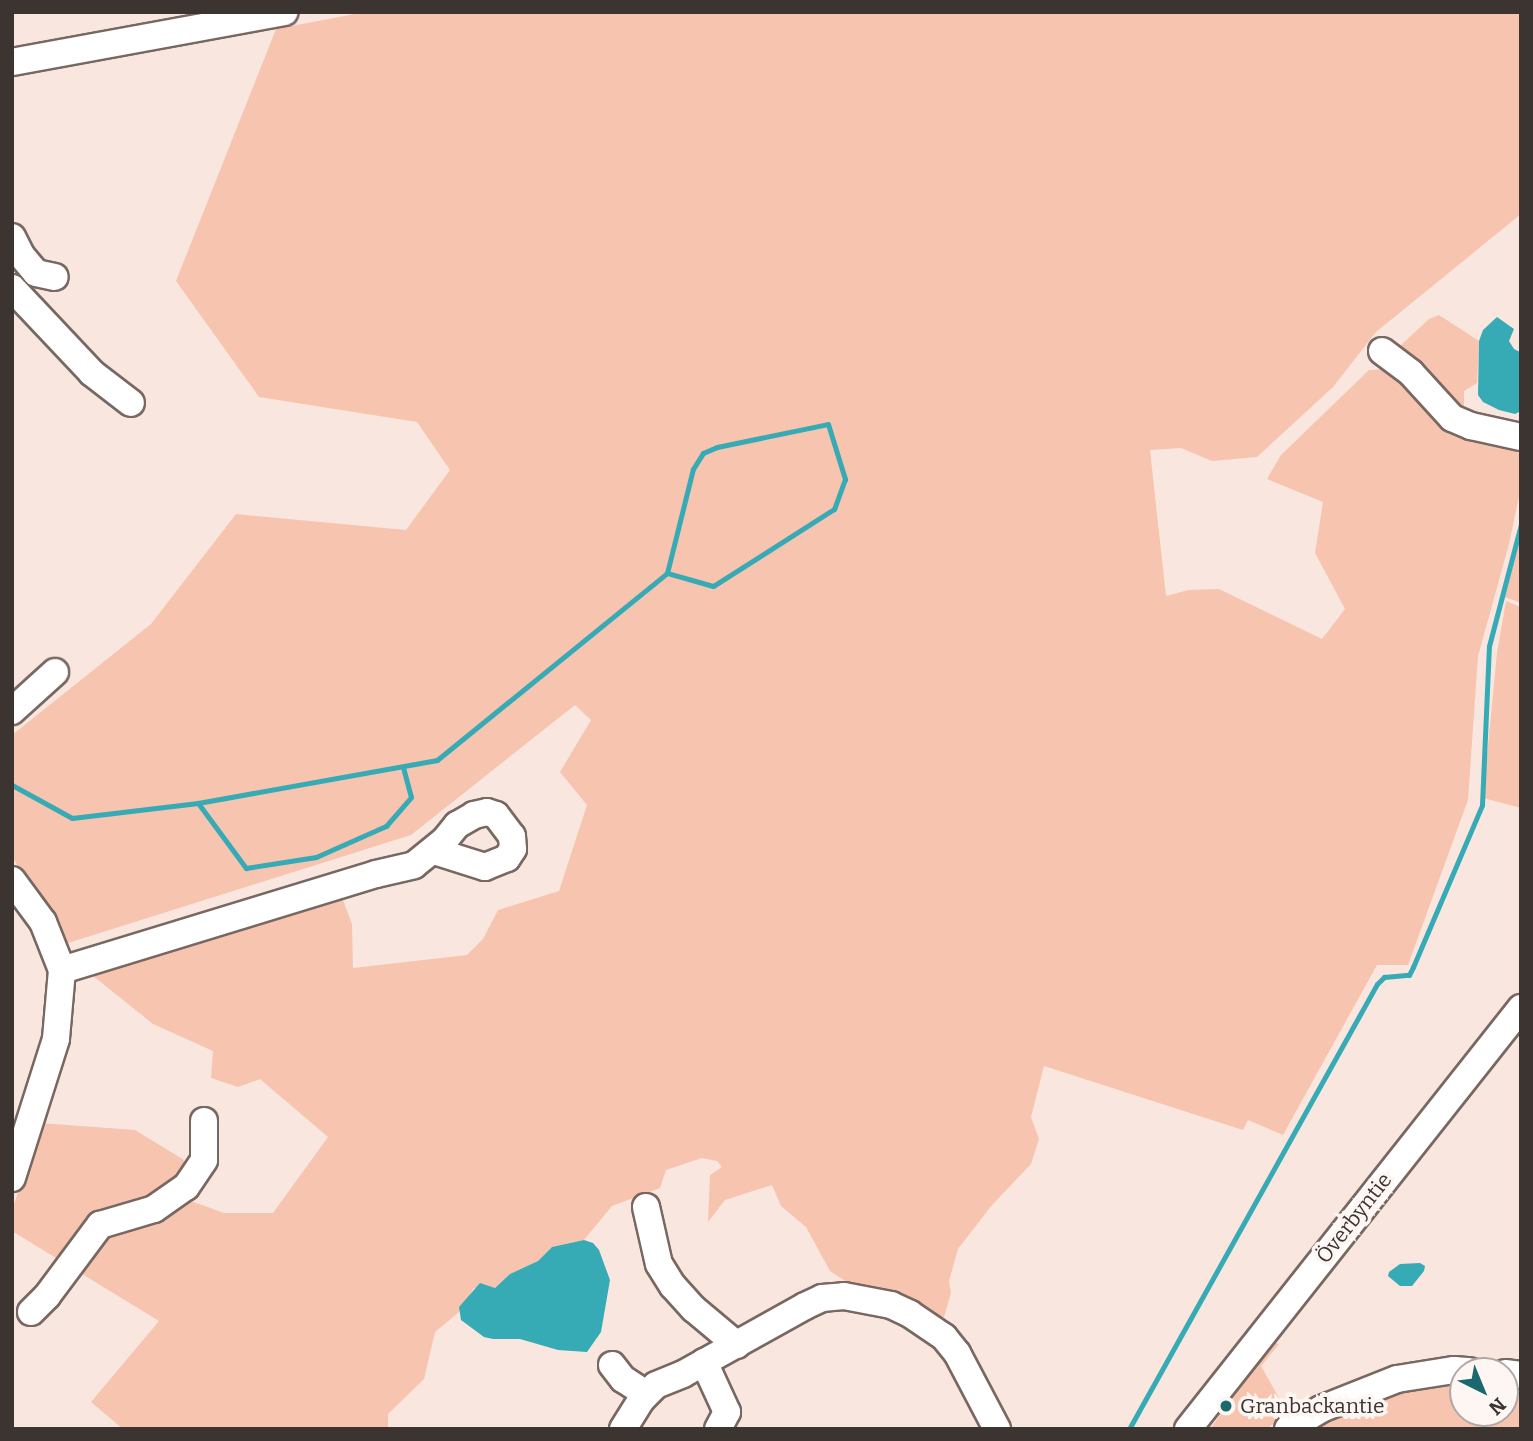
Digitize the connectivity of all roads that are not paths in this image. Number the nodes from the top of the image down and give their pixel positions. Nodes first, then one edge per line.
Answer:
1 (284, 12) edge
2 (12, 62) edge
3 (12, 237) edge
4 (55, 277) dead end
5 (12, 288) edge
6 (1382, 351) dead end
7 (131, 403) dead end
8 (1521, 437) edge
9 (55, 672) dead end
10 (12, 711) edge
11 (434, 851) dead end
12 (12, 880) edge
13 (62, 970) junction
14 (1521, 1008) edge
15 (204, 1121) dead end
16 (12, 1178) edge
17 (646, 1207) dead end
18 (31, 1312) dead end
19 (737, 1345) junction
20 (704, 1362) junction
21 (612, 1365) dead end
22 (1449, 1371) edge
23 (646, 1394) junction
24 (623, 1429) edge
25 (718, 1429) edge
26 (997, 1429) edge
27 (1188, 1429) edge
28 (1288, 1429) edge

1 - 2 street
3 - 4 street
5 - 7 street
6 - 8 street
9 - 10 street
11 - 13 street
12 - 13 street
13 - 16 street
14 - 27 street, Överbyntie
15 - 18 street
17 - 19 street
19 - 20 street
19 - 26 street
20 - 23 street
20 - 25 street
21 - 23 street
22 - 28 street
23 - 24 street

